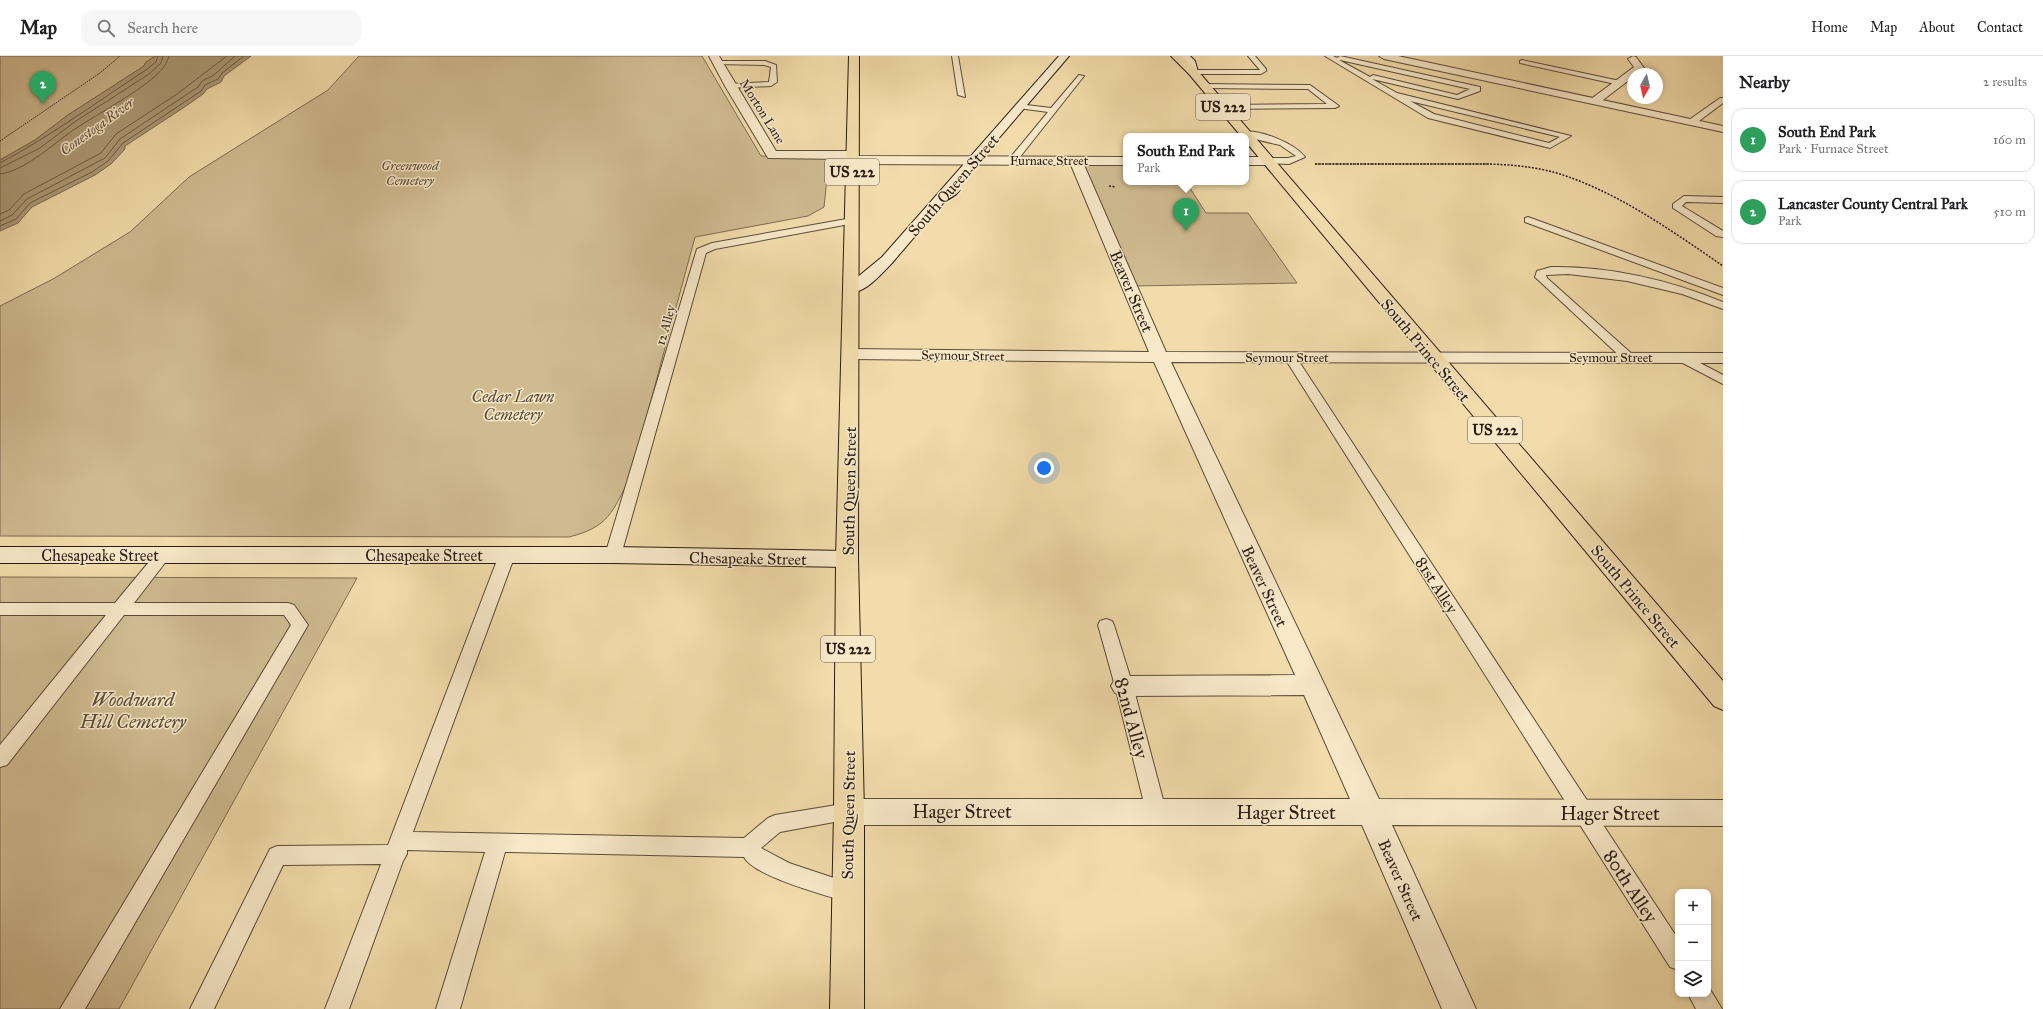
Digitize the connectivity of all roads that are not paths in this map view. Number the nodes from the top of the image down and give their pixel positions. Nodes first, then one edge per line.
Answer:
1 (854, 56) edge
2 (955, 56) edge
3 (1064, 56) edge
4 (1176, 56) edge
5 (1185, 56) edge
6 (1251, 56) edge
7 (1328, 56) edge
8 (1333, 56) edge
9 (1384, 56) edge
10 (1633, 59) dead end
11 (716, 60) edge
12 (1522, 62) dead end
13 (1446, 69) junction
14 (1193, 72) junction
15 (1358, 73) junction
16 (1081, 76) dead end
17 (1430, 78) junction
18 (1620, 82) junction
19 (730, 86) junction
20 (1205, 86) junction
21 (1227, 86) junction
22 (962, 95) dead end
23 (1395, 95) junction
24 (1723, 100) edge
25 (1595, 101) junction
26 (1021, 106) junction
27 (1223, 106) junction
28 (1247, 107) junction
29 (1053, 111) junction
30 (1692, 122) junction
31 (1723, 129) edge
32 (1244, 133) edge
33 (1249, 135) edge
34 (1249, 139) edge
35 (852, 158) junction
36 (974, 160) junction
37 (1013, 160) junction
38 (1076, 160) junction
39 (1123, 161) edge
40 (1249, 161) edge
41 (1268, 161) junction
42 (1723, 200) edge
43 (1528, 220) dead end
44 (852, 221) junction
45 (1723, 234) edge
46 (851, 289) junction
47 (1723, 292) edge
48 (1723, 306) edge
49 (851, 354) junction
50 (1432, 356) junction
51 (1160, 357) junction
52 (1290, 357) junction
53 (1681, 357) junction
54 (1628, 358) junction
55 (1723, 358) edge
56 (1723, 380) edge
57 (0, 555) edge
58 (163, 555) junction
59 (507, 555) junction
60 (613, 556) junction
61 (848, 559) junction
62 (0, 609) edge
63 (119, 609) junction
64 (1106, 625) dead end
65 (1311, 685) junction
66 (1124, 686) junction
67 (1723, 698) edge
68 (0, 759) edge
69 (1156, 811) junction
70 (849, 812) junction
71 (1371, 812) junction
72 (1584, 813) junction
73 (1723, 813) edge
74 (498, 843) junction
75 (399, 848) junction
76 (750, 848) junction
77 (847, 892) junction
78 (1675, 954) edge
79 (1702, 997) edge
80 (72, 1009) edge
81 (202, 1009) edge
82 (338, 1009) edge
83 (448, 1009) edge
84 (847, 1009) edge
85 (1459, 1009) edge
86 (1710, 1009) edge

1 - 35 highway, US 222
2 - 22 lane
3 - 26 street, South Queen Street
4 - 14 highway, South Prince Street / US 222
5 - 14 street
6 - 14 lane
7 - 15 lane
8 - 17 lane
9 - 13 street
10 - 18 street
11 - 19 street, Morton Lane
11 - 19 lane
12 - 18 lane
13 - 17 lane
13 - 25 street
14 - 20 highway, South Prince Street / US 222
15 - 17 lane
15 - 23 lane
16 - 29 lane
18 - 25 street
19 - 35 street, Morton Lane
20 - 21 lane
20 - 27 highway, South Prince Street / US 222
21 - 28 lane
21 - 28 lane
23 - 23 lane
24 - 30 lane
25 - 30 street
26 - 29 lane
26 - 36 street, South Queen Street
27 - 28 lane
27 - 32 highway, South Prince Street / US 222
29 - 37 lane
30 - 31 street
33 - 41 lane
34 - 41 highway, South Prince Street / US 222
35 - 36 street, Furnace Street
35 - 44 highway, US 222
36 - 37 street, Furnace Street
36 - 46 street, South Queen Street
37 - 38 street, Furnace Street
38 - 39 street, Furnace Street
38 - 51 street, Beaver Street
40 - 41 street
41 - 50 highway, South Prince Street / US 222
42 - 45 lane
43 - 47 lane
44 - 46 highway, US 222
44 - 60 lane, 12 Alley
46 - 49 highway, South Queen Street / US 222
48 - 54 lane
49 - 51 street, Seymour Street
49 - 61 highway, South Queen Street / US 222
50 - 52 street, Seymour Street
50 - 54 street, Seymour Street
50 - 67 highway, South Prince Street / US 222
51 - 52 street, Seymour Street
51 - 65 street, Beaver Street
52 - 72 lane, 81st Alley
53 - 54 street, Seymour Street
53 - 55 street, Seymour Street
53 - 56 lane
57 - 58 street, Chesapeake Street
58 - 59 street, Chesapeake Street
58 - 63 lane
59 - 60 street, Chesapeake Street
59 - 75 lane
60 - 61 street, Chesapeake Street
61 - 70 highway, South Queen Street / US 222
62 - 63 lane
63 - 68 lane
63 - 80 lane
64 - 66 lane, 82nd Alley
65 - 66 street
65 - 71 street, Beaver Street
66 - 69 lane, 82nd Alley
69 - 70 street, Hager Street
69 - 71 street, Hager Street
70 - 76 lane
70 - 77 highway, South Queen Street / US 222
71 - 72 street, Hager Street
71 - 85 street, Beaver Street
72 - 73 street, Hager Street
72 - 78 lane, 80th Alley
74 - 75 lane
74 - 76 lane
74 - 83 lane
75 - 81 lane
75 - 82 lane
76 - 77 lane
77 - 84 highway, South Queen Street / US 222
79 - 86 lane

